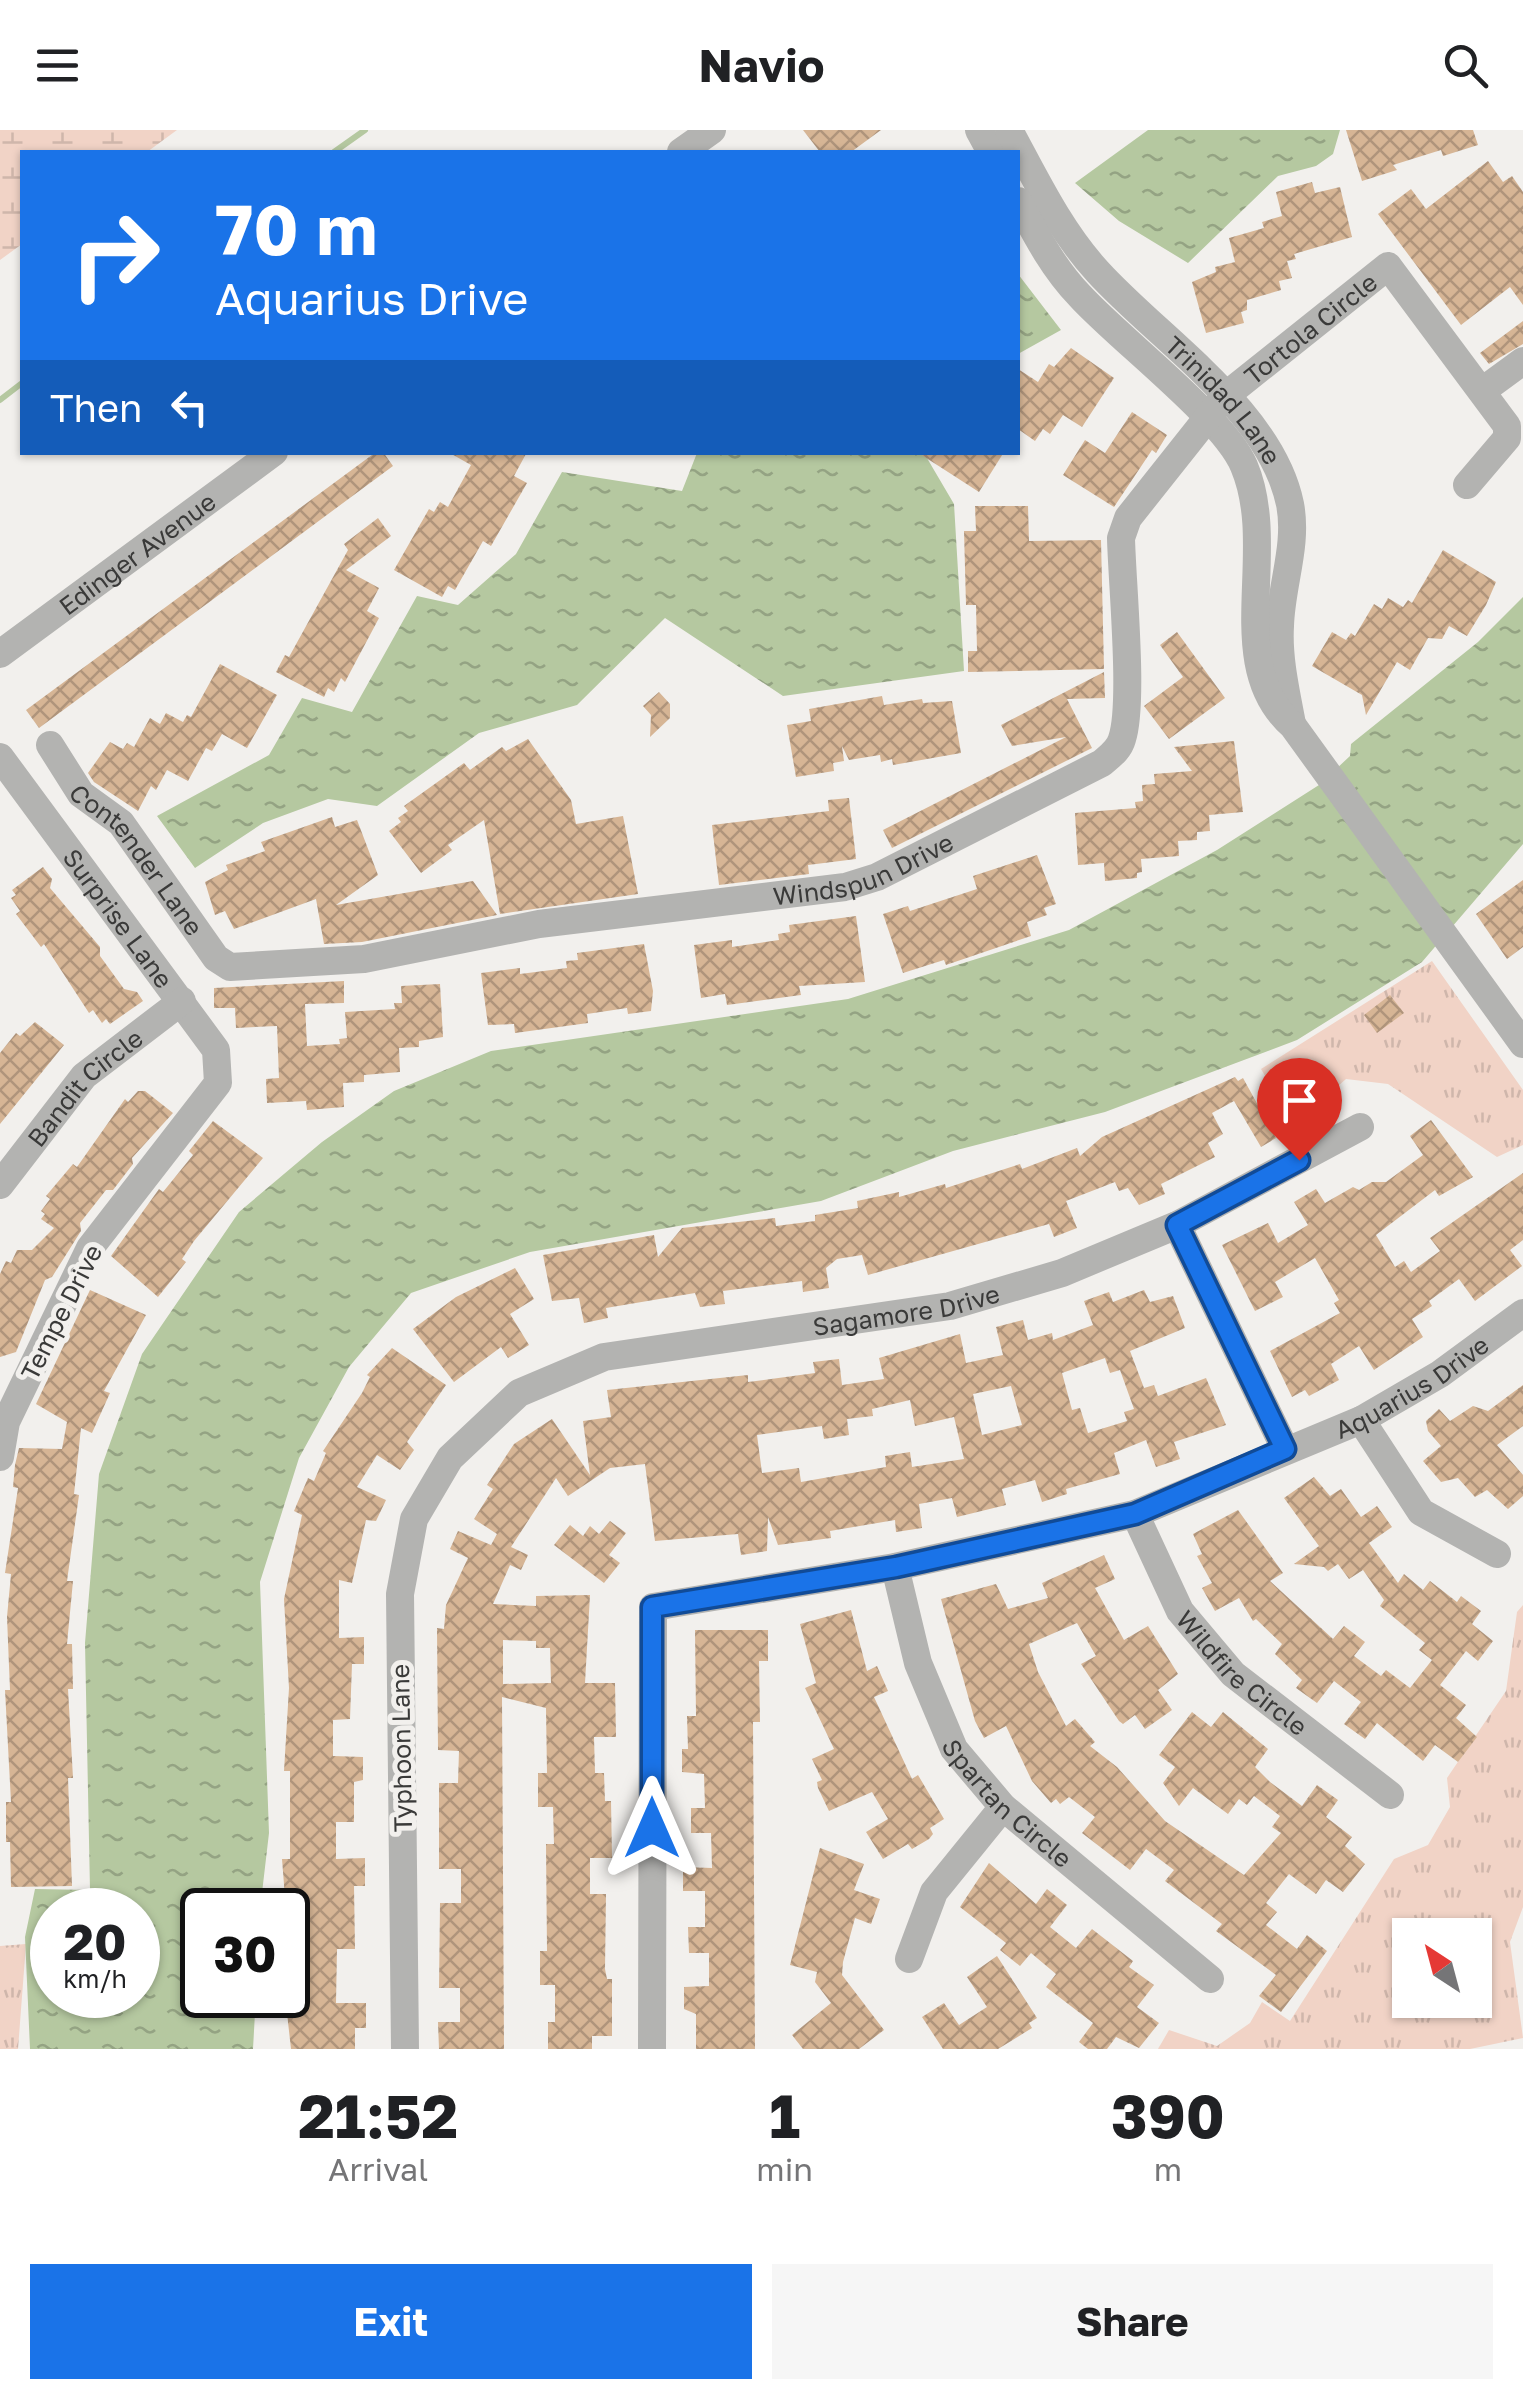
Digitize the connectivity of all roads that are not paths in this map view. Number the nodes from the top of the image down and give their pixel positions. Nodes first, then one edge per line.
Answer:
1 (712, 130) edge
2 (1009, 130) edge
3 (684, 150) edge
4 (1020, 205) edge
5 (1523, 361) edge
6 (1482, 392) junction
7 (1215, 407) junction
8 (270, 455) edge
9 (1467, 485) dead end
10 (0, 654) edge
11 (50, 744) dead end
12 (1, 757) edge
13 (230, 966) joint
14 (182, 1002) junction
15 (1523, 1044) edge
16 (218, 1083) joint
17 (1360, 1126) dead end
18 (0, 1185) edge
19 (1177, 1225) junction
20 (1523, 1313) edge
21 (1360, 1420) junction
22 (1285, 1449) junction
23 (0, 1457) edge
24 (450, 1458) joint
25 (1135, 1514) junction
26 (1497, 1554) dead end
27 (896, 1567) junction
28 (1390, 1795) dead end
29 (1002, 1807) junction
30 (909, 1959) dead end
31 (1210, 1978) dead end
32 (404, 2049) edge
33 (652, 2049) edge

1 - 3 street
2 - 7 street, Trinidad Lane
4 - 7 street, Trinidad Lane
5 - 6 street
6 - 7 street, Tortola Circle
6 - 9 street, Tortola Circle
7 - 13 street, Windspun Drive
7 - 15 street, Trinidad Lane
8 - 10 street, Edinger Avenue
11 - 13 street, Contender Lane
12 - 14 street, Surprise Lane
14 - 16 street, Surprise Lane
14 - 18 street, Bandit Circle
16 - 23 street, Tempe Drive
17 - 19 street, Sagamore Drive
19 - 22 street
19 - 24 street, Sagamore Drive
20 - 21 street, Aquarius Drive
21 - 22 street, Aquarius Drive
21 - 26 street
22 - 25 street, Aquarius Drive
24 - 32 street, Typhoon Lane
25 - 27 street, Aquarius Drive
25 - 28 street, Wildfire Circle
27 - 29 street, Spartan Circle
27 - 33 street, Aquarius Drive
29 - 30 street
29 - 31 street, Spartan Circle

